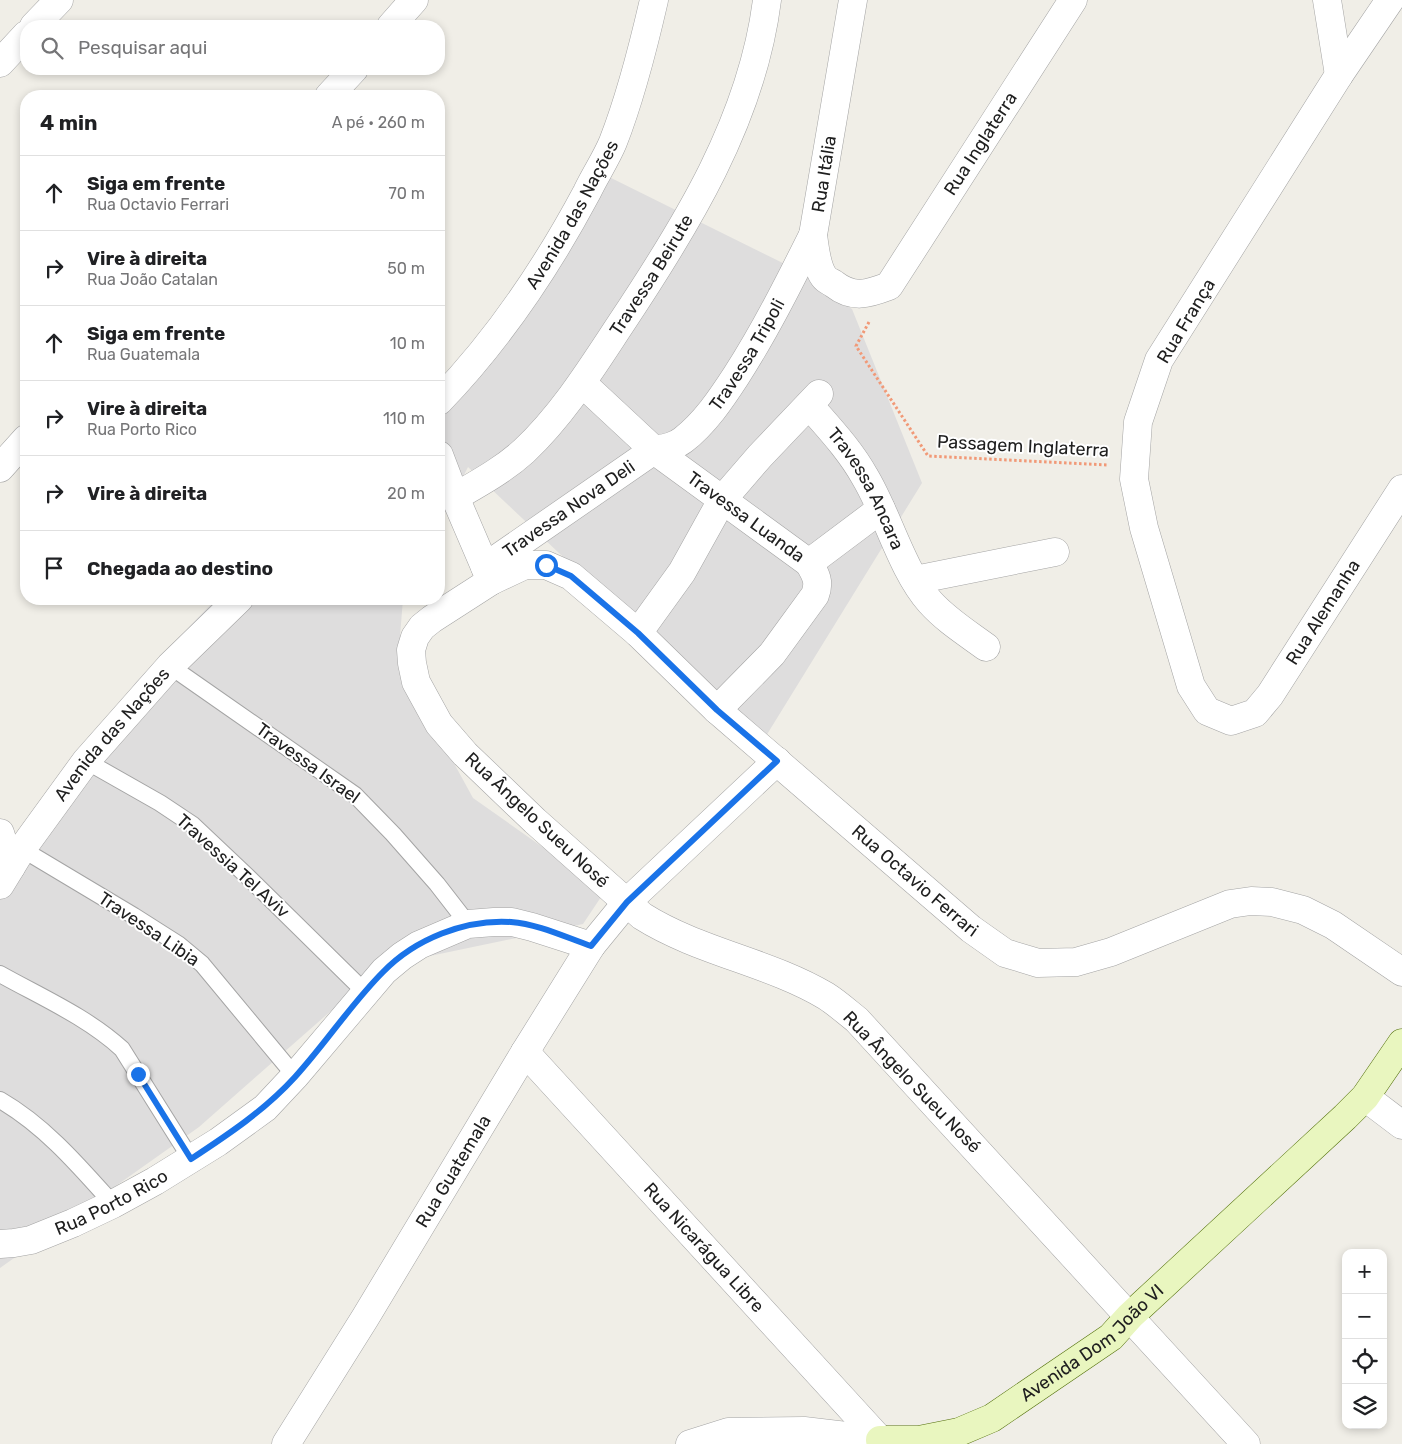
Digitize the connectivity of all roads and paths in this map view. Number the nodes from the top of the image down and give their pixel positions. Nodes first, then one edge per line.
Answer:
1 (59, 0) edge
2 (414, 0) edge
3 (654, 0) edge
4 (767, 0) edge
5 (853, 0) edge
6 (1073, 0) edge
7 (1327, 0) edge
8 (1390, 0) edge
9 (40, 20) edge
10 (396, 20) edge
11 (20, 41) edge
12 (0, 63) edge
13 (348, 75) edge
14 (1339, 75) junction
15 (335, 90) edge
16 (813, 235) junction
17 (889, 286) junction
18 (582, 383) junction
19 (445, 395) edge
20 (20, 446) edge
21 (654, 450) junction
22 (1135, 466) junction
23 (0, 468) edge
24 (445, 471) edge
25 (1402, 488) edge
26 (455, 497) junction
27 (722, 500) junction
28 (881, 509) junction
29 (1055, 552) dead end
30 (809, 563) junction
31 (488, 574) junction
32 (915, 580) junction
33 (232, 605) edge
34 (638, 633) junction
35 (986, 648) dead end
36 (170, 666) junction
37 (717, 710) junction
38 (1231, 721) joint
39 (86, 761) junction
40 (777, 761) junction
41 (0, 832) edge
42 (11, 867) edge
43 (627, 902) junction
44 (468, 924) junction
45 (591, 946) junction
46 (1402, 972) edge
47 (0, 974) edge
48 (365, 992) junction
49 (1402, 1043) edge
50 (525, 1052) junction
51 (295, 1076) junction
52 (1365, 1097) junction
53 (0, 1100) edge
54 (1402, 1124) edge
55 (191, 1159) junction
56 (113, 1204) junction
57 (7, 1244) edge
58 (1130, 1316) junction
59 (882, 1442) edge
60 (286, 1444) edge
61 (690, 1444) edge
62 (1246, 1444) edge

1 - 9 street
2 - 10 street
3 - 19 street, Avenida das Nações
4 - 18 street, Travessa Beirute
5 - 16 street, Rua Itália
6 - 17 street, Rua Inglaterra
7 - 14 street
8 - 14 street, Rua França
11 - 12 street
13 - 15 street
14 - 22 street, Rua França
16 - 17 street, Rua Itália
16 - 21 street, Travessa Tripoli
17 - 22 path, Passagem Inglaterra
18 - 21 street, Travessa Luanda
18 - 26 street, Travessa Beirute
20 - 23 street
21 - 27 street, Travessa Luanda
21 - 31 street, Travessa Nova Deli
22 - 38 street, Rua França
24 - 26 street
25 - 38 street, Rua Alemanha
26 - 31 street
27 - 28 street, Travessa Ancara
27 - 30 street, Travessa Luanda
27 - 34 street
28 - 30 street
28 - 32 street, Travessa Ancara
29 - 32 street
30 - 37 street, Travessa Luanda
31 - 34 street, Rua Octavio Ferrari
31 - 43 street, Rua Ângelo Sueu Nosé
32 - 35 street, Travessa Ancara
33 - 36 street, Avenida das Nações
34 - 37 street, Rua Octavio Ferrari
36 - 39 street, Avenida das Nações
36 - 44 lane, Travessa Israel
37 - 40 street, Rua Octavio Ferrari
39 - 42 street, Avenida das Nações
39 - 48 lane, Travessia Tel Aviv
40 - 43 street, Rua Guatemala
40 - 46 street, Rua Octavio Ferrari
41 - 42 street
42 - 51 lane, Travessa Libia
43 - 45 street, Rua Guatemala
43 - 58 street, Rua Ângelo Sueu Nosé
44 - 45 street, Rua Porto Rico
44 - 48 street, Rua Porto Rico
45 - 50 street, Rua Guatemala
47 - 55 lane
48 - 51 street, Rua Porto Rico
49 - 52 street, Avenida Dom João VI
50 - 59 street, Rua Nicarágua Libre
50 - 60 street, Rua Guatemala
51 - 55 street, Rua Porto Rico
52 - 54 street
52 - 58 street, Avenida Dom João VI
53 - 56 lane
55 - 56 street, Rua Porto Rico
56 - 57 street, Rua Porto Rico
58 - 59 street, Avenida Dom João VI
58 - 62 street, Rua Ângelo Sueu Nosé
59 - 61 street, Avenida Dom João VI

